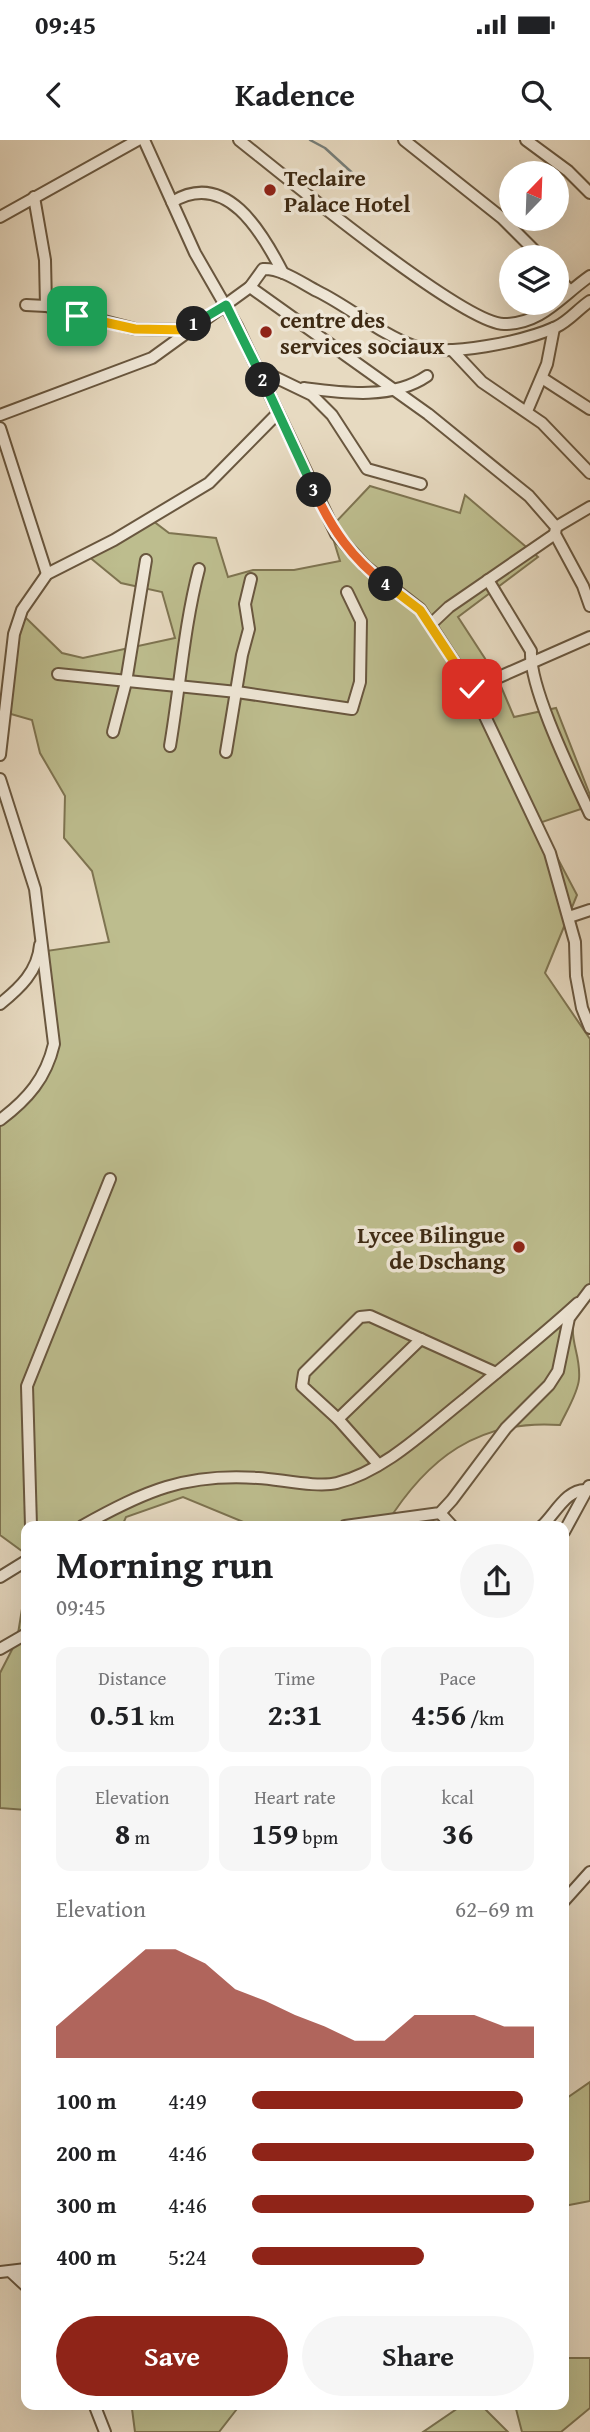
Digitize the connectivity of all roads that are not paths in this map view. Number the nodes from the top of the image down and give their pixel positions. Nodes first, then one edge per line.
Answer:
1 (138, 140) edge
2 (144, 140) edge
3 (239, 140) edge
4 (404, 140) edge
5 (526, 140) edge
6 (590, 193) edge
7 (34, 197) junction
8 (172, 202) junction
9 (0, 217) edge
10 (529, 245) edge
11 (283, 273) junction
12 (590, 276) edge
13 (250, 287) junction
14 (570, 291) joint
15 (590, 301) edge
16 (26, 305) dead end
17 (226, 305) junction
18 (47, 306) junction
19 (554, 328) junction
20 (188, 330) junction
21 (452, 351) junction
22 (258, 369) junction
23 (427, 376) dead end
24 (542, 379) junction
25 (297, 387) junction
26 (397, 391) junction
27 (590, 409) edge
28 (527, 411) junction
29 (0, 415) edge
30 (276, 415) junction
31 (0, 428) edge
32 (590, 473) edge
33 (421, 484) dead end
34 (590, 507) edge
35 (555, 530) junction
36 (146, 560) dead end
37 (199, 569) dead end
38 (47, 574) junction
39 (251, 579) dead end
40 (488, 580) junction
41 (347, 592) dead end
42 (590, 606) edge
43 (431, 624) junction
44 (590, 637) edge
45 (530, 664) junction
46 (58, 674) dead end
47 (126, 682) junction
48 (180, 686) junction
49 (472, 689) junction
50 (237, 692) junction
51 (1, 708) edge
52 (113, 732) dead end
53 (170, 746) dead end
54 (226, 752) dead end
55 (0, 755) edge
56 (0, 779) edge
57 (590, 814) edge
58 (590, 910) edge
59 (569, 917) junction
60 (41, 934) junction
61 (0, 1004) edge
62 (590, 1028) edge
63 (0, 1121) edge
64 (110, 1180) dead end
65 (590, 1290) edge
66 (578, 1303) junction
67 (421, 1339) junction
68 (496, 1373) junction
69 (338, 1419) junction
70 (378, 1464) junction
71 (588, 1487) edge
72 (439, 1513) junction
73 (31, 1521) edge
74 (91, 1521) edge
75 (381, 1521) edge
76 (447, 1521) edge
77 (546, 1521) edge
78 (569, 1523) edge
79 (21, 1564) edge
80 (0, 1577) edge
81 (21, 1637) edge
82 (0, 1649) edge
83 (590, 1872) edge
84 (569, 1895) edge
85 (6, 2272) edge
86 (21, 2281) edge
87 (96, 2410) edge
88 (105, 2432) edge

1 - 7 street
2 - 8 street
3 - 14 street
4 - 10 street
5 - 6 street
7 - 9 street
7 - 18 street
8 - 11 street
8 - 17 street
11 - 13 street
11 - 21 street
12 - 14 street
13 - 17 street
13 - 26 street
15 - 19 street
16 - 18 street
17 - 20 street
17 - 22 street
18 - 20 street
19 - 21 street
19 - 24 street
20 - 29 street
21 - 28 street
22 - 25 street
22 - 30 street
23 - 26 street
24 - 27 street
24 - 28 street
25 - 26 street
25 - 33 street
26 - 35 street
28 - 32 street
30 - 38 street
30 - 43 street
31 - 38 street
34 - 35 street
35 - 40 street
35 - 42 street
36 - 47 street
37 - 48 street
38 - 51 street
39 - 50 street
40 - 43 street
40 - 45 street
41 - 50 street
43 - 49 street
44 - 45 street
45 - 49 street
45 - 57 street
46 - 47 street
47 - 48 street
47 - 52 street
48 - 50 street
48 - 53 street
49 - 59 street
50 - 54 street
51 - 55 street
56 - 60 street
58 - 59 street
59 - 62 street
60 - 61 street
60 - 63 street
64 - 73 street
65 - 66 street
66 - 68 street
66 - 72 street
67 - 68 street
67 - 69 street
67 - 69 street
68 - 70 street
69 - 70 street
70 - 74 street
71 - 77 street
71 - 78 street
72 - 75 street
72 - 76 street
79 - 80 street
81 - 82 street
83 - 84 street
85 - 86 street
87 - 88 street

